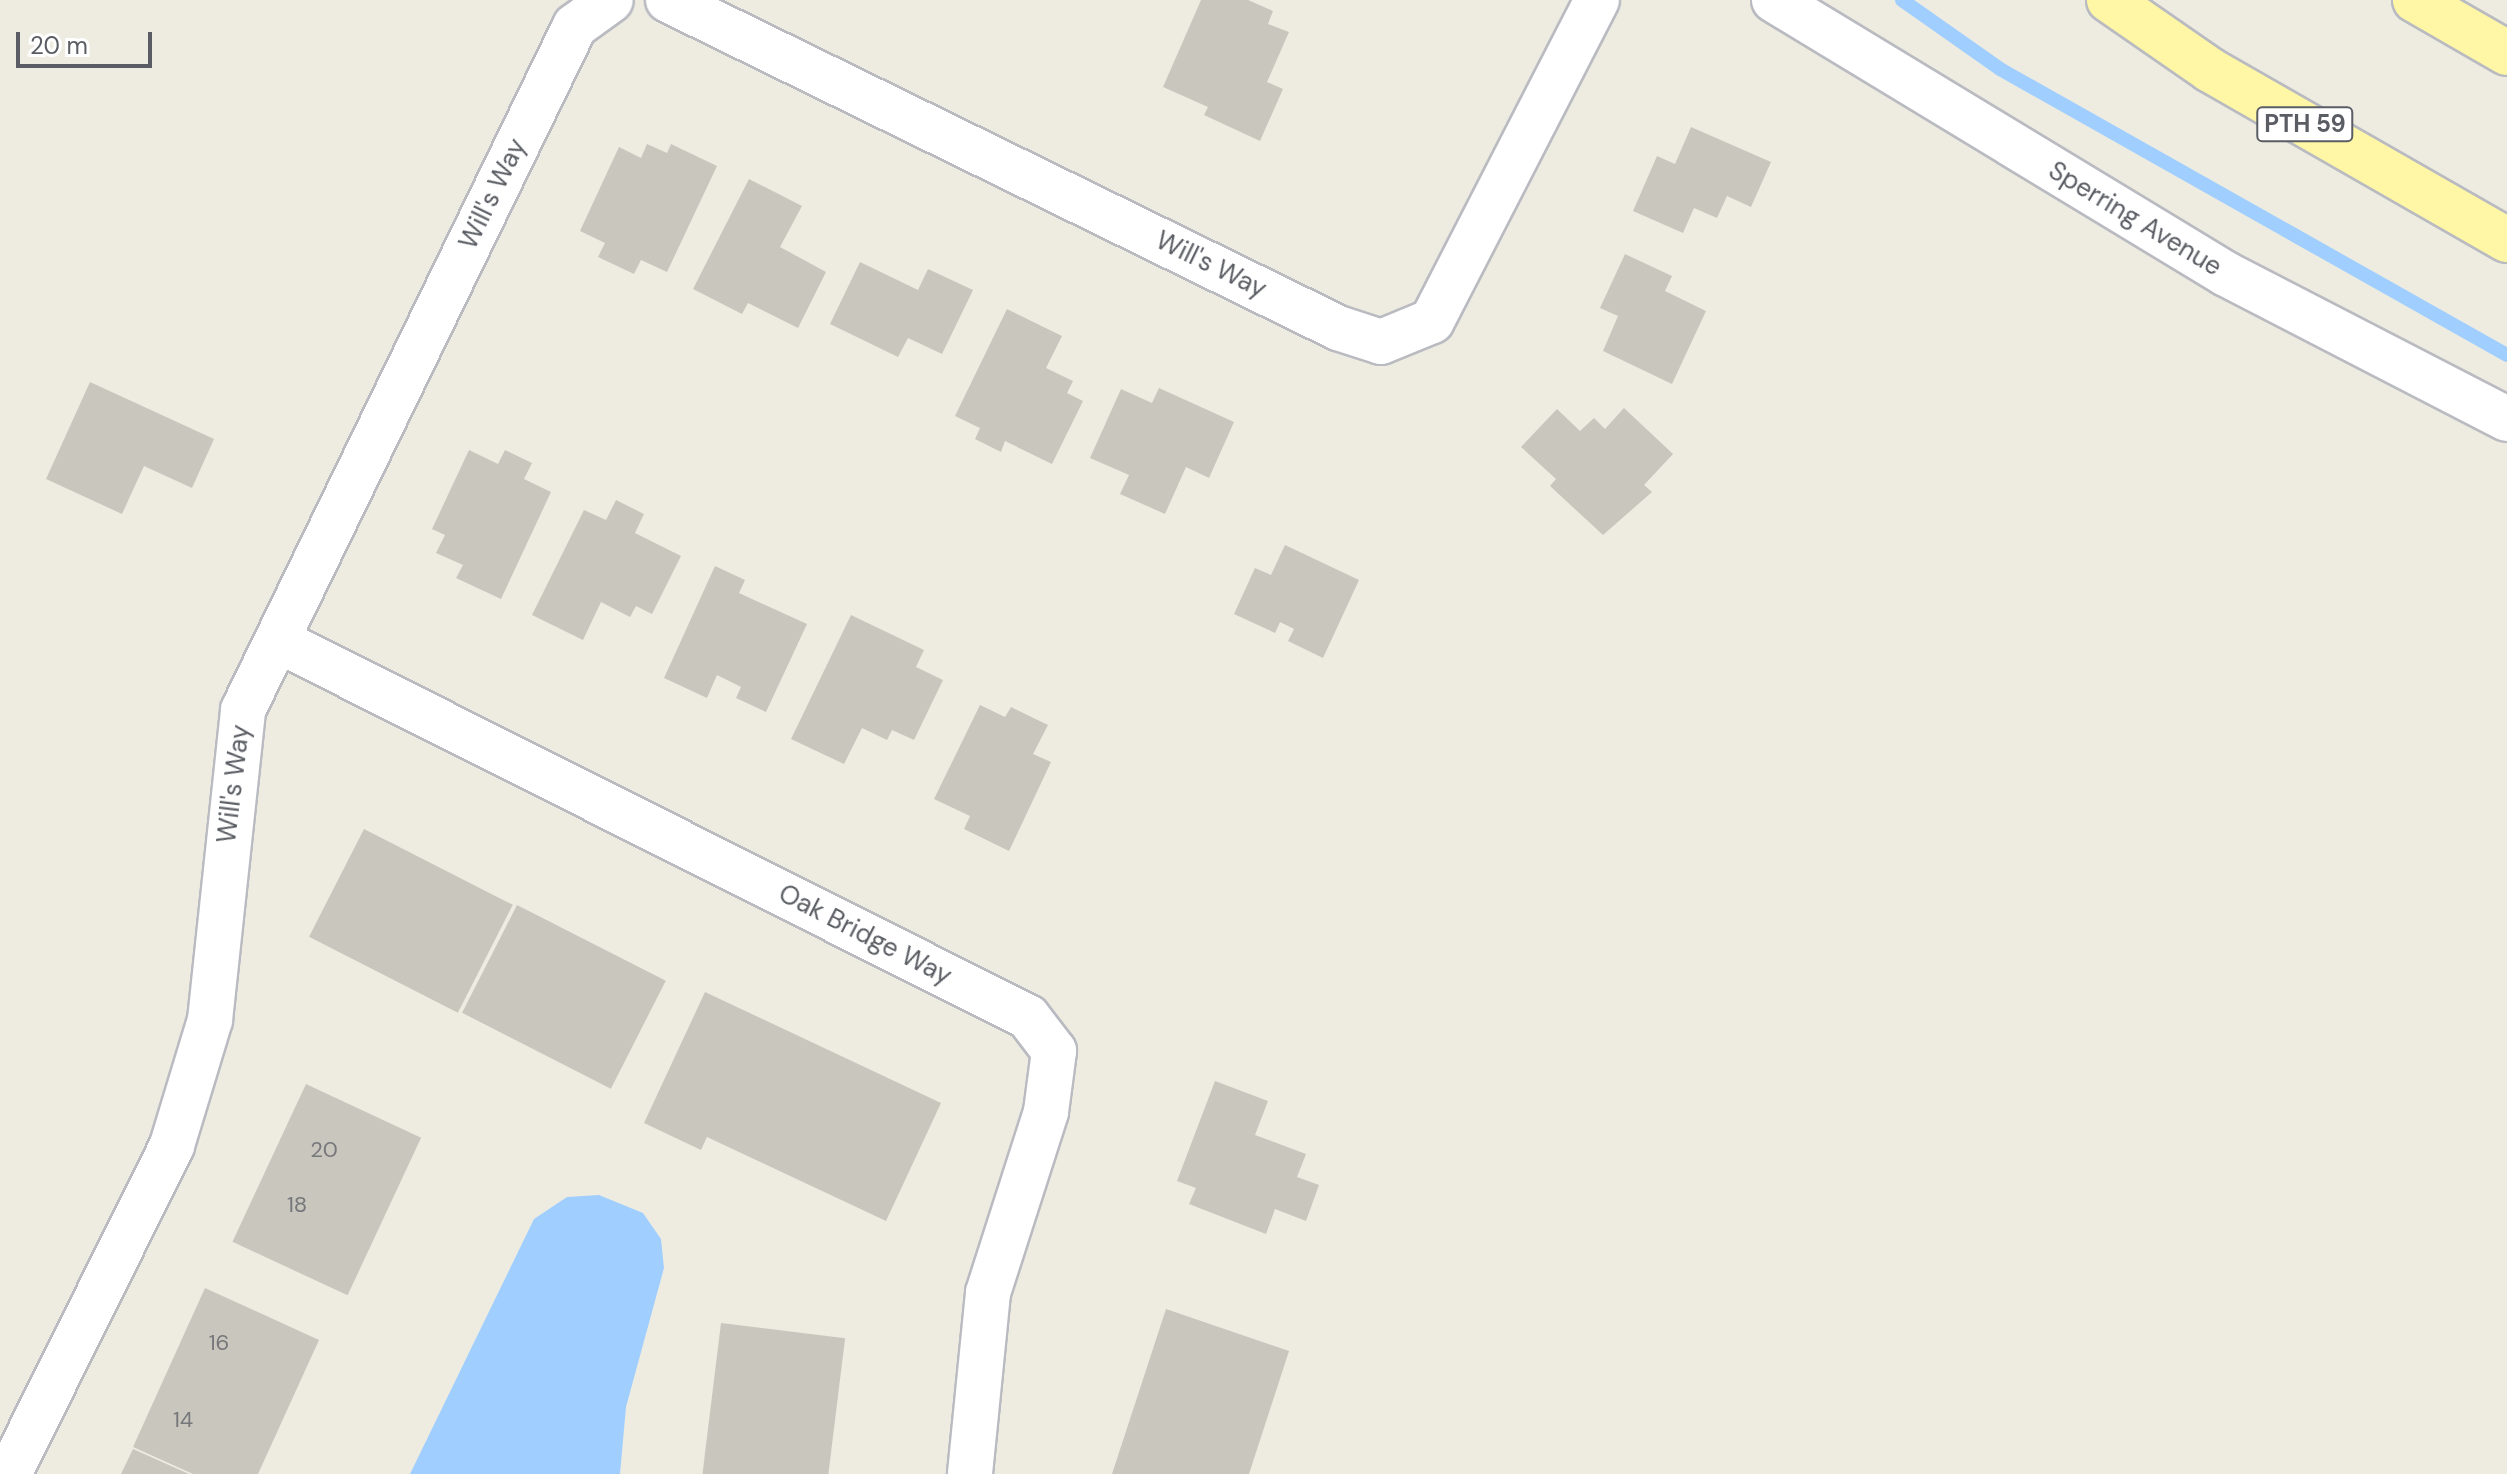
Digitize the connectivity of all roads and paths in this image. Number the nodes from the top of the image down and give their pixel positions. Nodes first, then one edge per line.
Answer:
1 (611, 0) edge
2 (668, 0) edge
3 (1597, 0) edge
4 (1774, 0) edge
5 (2109, 0) edge
6 (2415, 0) edge
7 (2507, 53) edge
8 (2507, 240) edge
9 (2507, 419) edge
10 (277, 640) junction
11 (9, 1474) edge
12 (970, 1474) edge

1 - 10 street, Will's Way
2 - 3 street, Will's Way
4 - 9 street, Sperring Avenue
5 - 8 main road, PTH 59
6 - 7 main road
10 - 11 street, Will's Way
10 - 12 street, Oak Bridge Way

